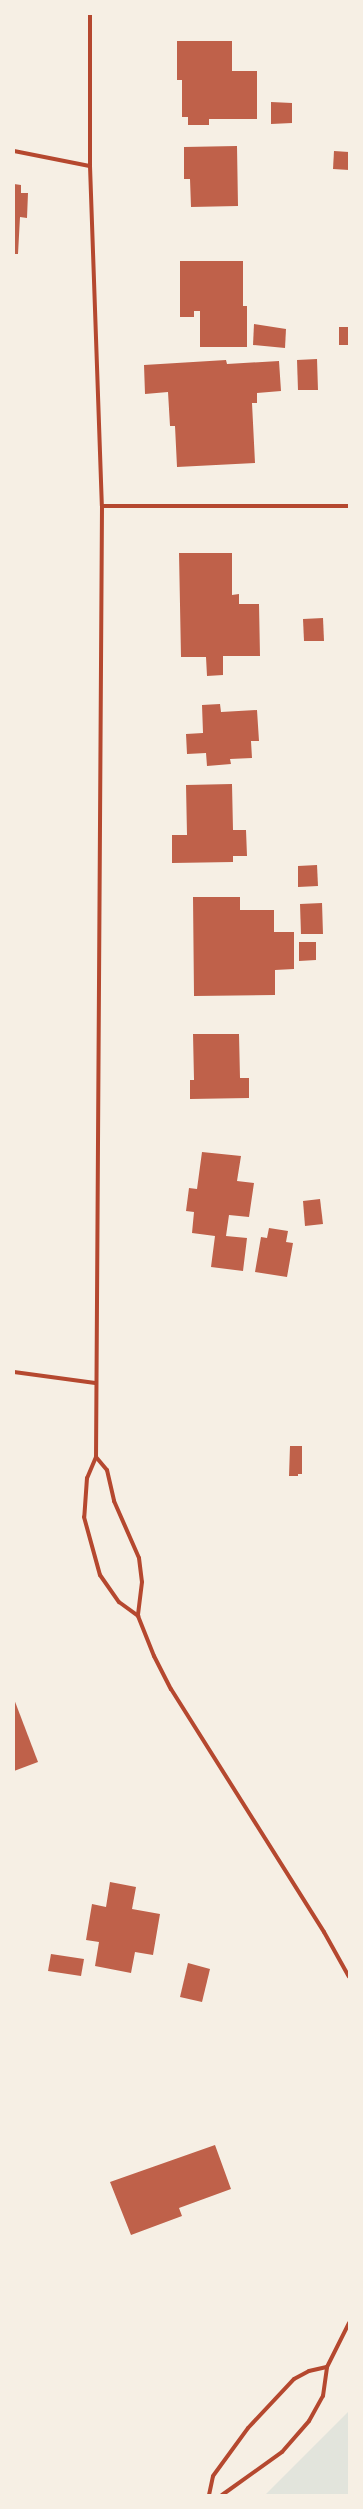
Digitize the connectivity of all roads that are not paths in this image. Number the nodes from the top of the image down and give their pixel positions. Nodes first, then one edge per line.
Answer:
1 (90, 14) edge
2 (14, 151) edge
3 (90, 166) junction
4 (102, 506) junction
5 (349, 506) edge
6 (14, 1372) edge
7 (95, 1383) junction
8 (96, 1457) junction
9 (138, 1616) junction
10 (349, 1977) edge
11 (349, 2323) edge
12 (327, 2367) junction
13 (209, 2495) edge
14 (222, 2495) edge

1 - 3 street
2 - 3 street
3 - 4 street
4 - 5 street
4 - 7 street
6 - 7 street
7 - 8 street
8 - 9 street
8 - 9 street
9 - 10 street
11 - 12 street
12 - 13 street
12 - 14 street

